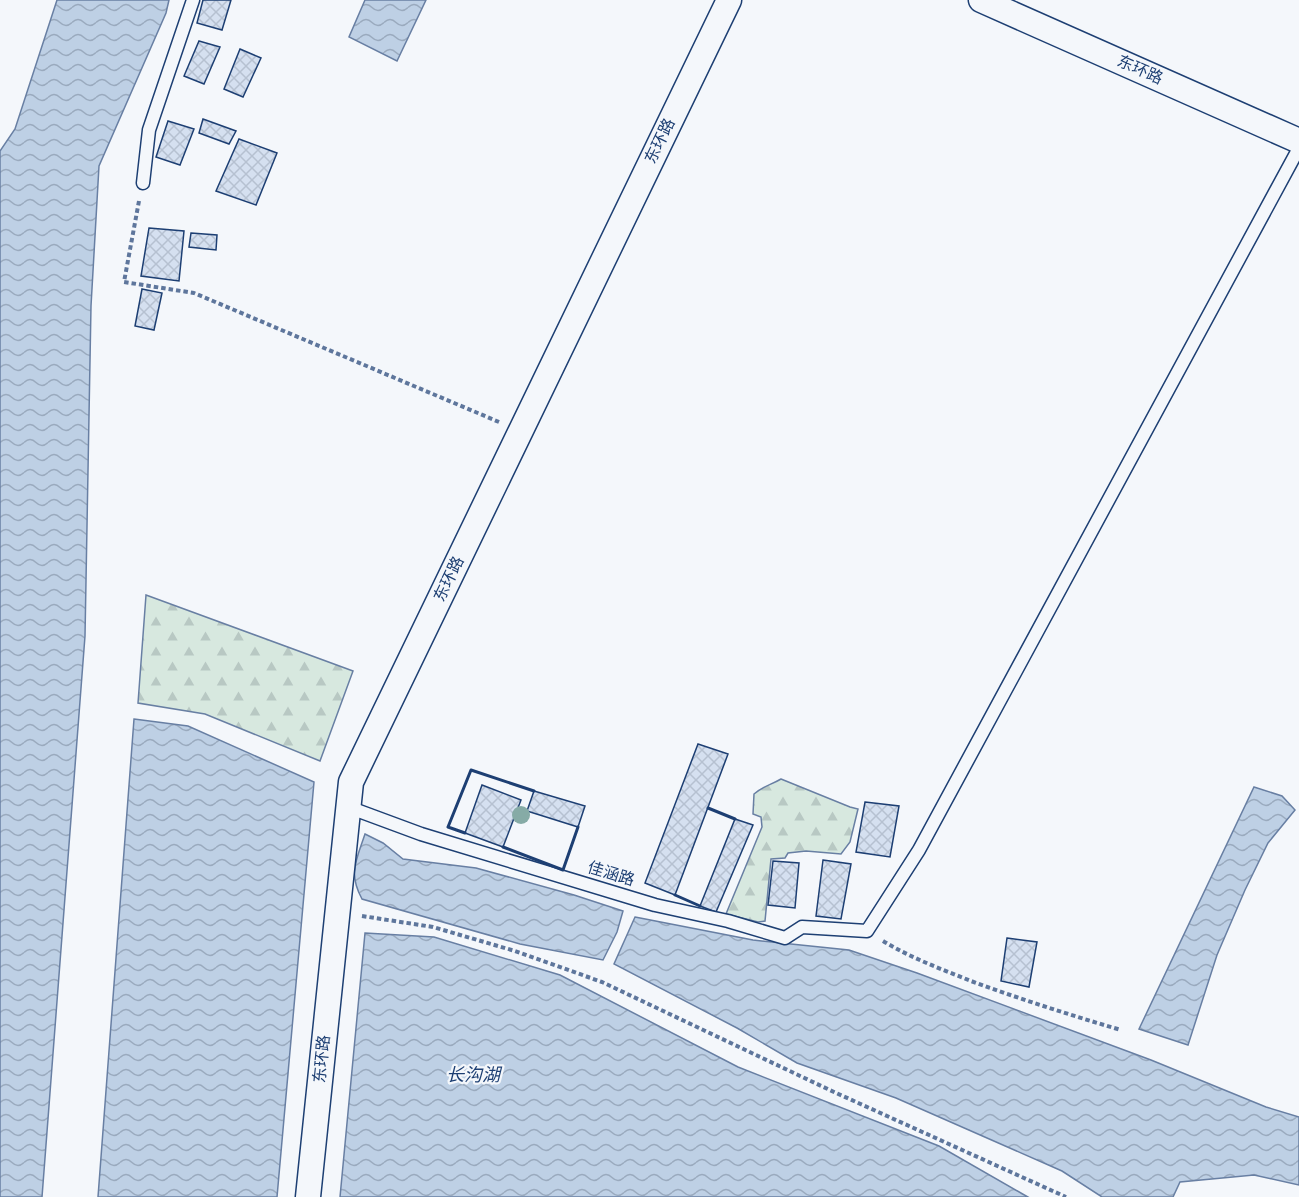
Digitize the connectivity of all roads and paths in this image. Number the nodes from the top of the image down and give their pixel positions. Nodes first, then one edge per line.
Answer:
1 (193, 0) edge
2 (729, 0) edge
3 (981, 0) edge
4 (1299, 141) edge
5 (1299, 148) edge
6 (143, 183) joint
7 (520, 430) junction
8 (348, 807) junction
9 (337, 912) junction
10 (867, 931) junction
11 (1120, 1030) dead end
12 (308, 1197) edge
13 (1066, 1197) edge

1 - 6 lane
2 - 7 street, 东环路
3 - 4 street, 东环路
5 - 10 lane
6 - 7 path
7 - 8 street, 东环路
8 - 9 street, 东环路
8 - 10 lane, 佳涵路
9 - 12 street, 东环路
9 - 13 path
10 - 11 path

